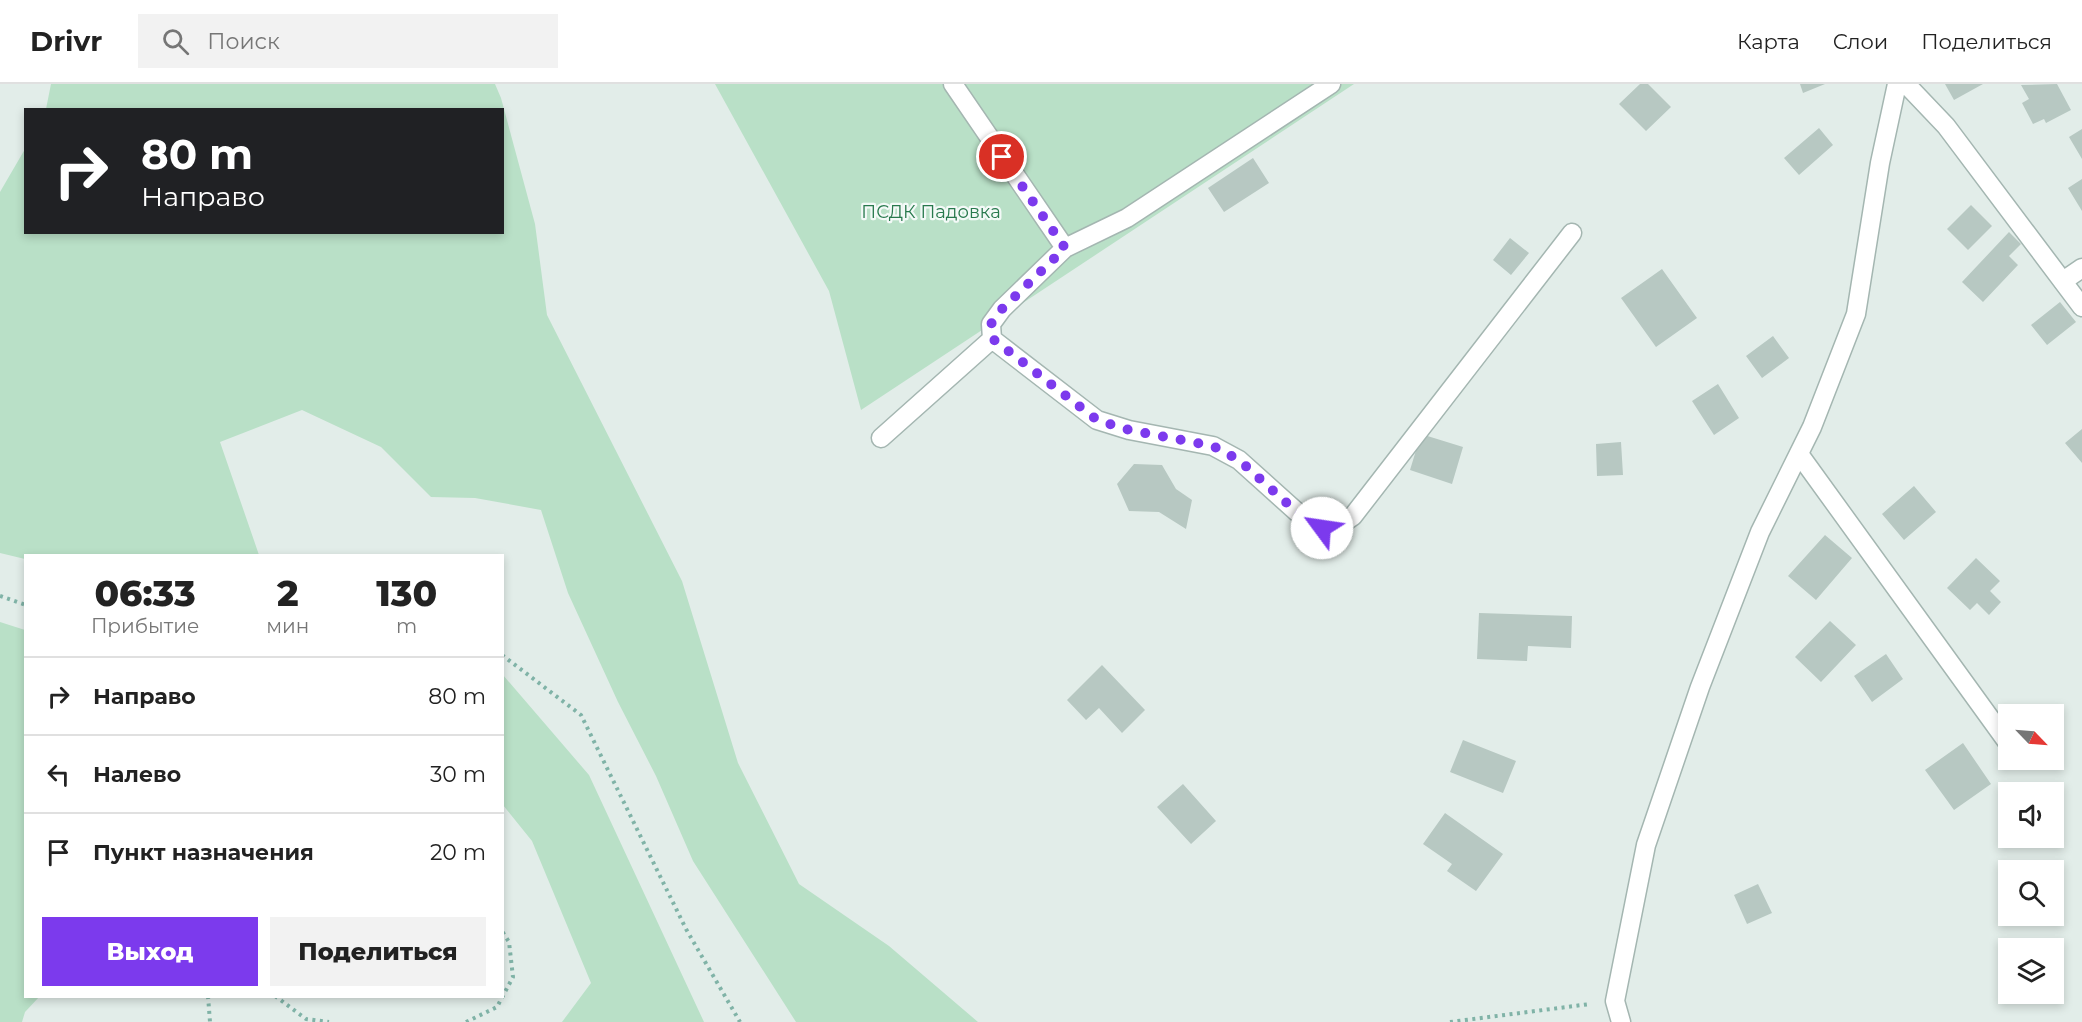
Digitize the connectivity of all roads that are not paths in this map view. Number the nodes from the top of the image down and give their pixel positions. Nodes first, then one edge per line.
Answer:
1 (953, 84) edge
2 (1331, 84) edge
3 (1897, 84) edge
4 (1906, 84) edge
5 (1572, 233) dead end
6 (1065, 248) junction
7 (2082, 267) edge
8 (2062, 281) junction
9 (2082, 307) edge
10 (993, 339) junction
11 (881, 438) dead end
12 (1799, 454) junction
13 (1998, 729) edge
14 (1621, 1022) edge

1 - 6 street
2 - 6 street
3 - 12 street
4 - 8 street
5 - 10 street
6 - 10 street
7 - 8 street
8 - 9 street
10 - 11 street
12 - 13 street
12 - 14 street

